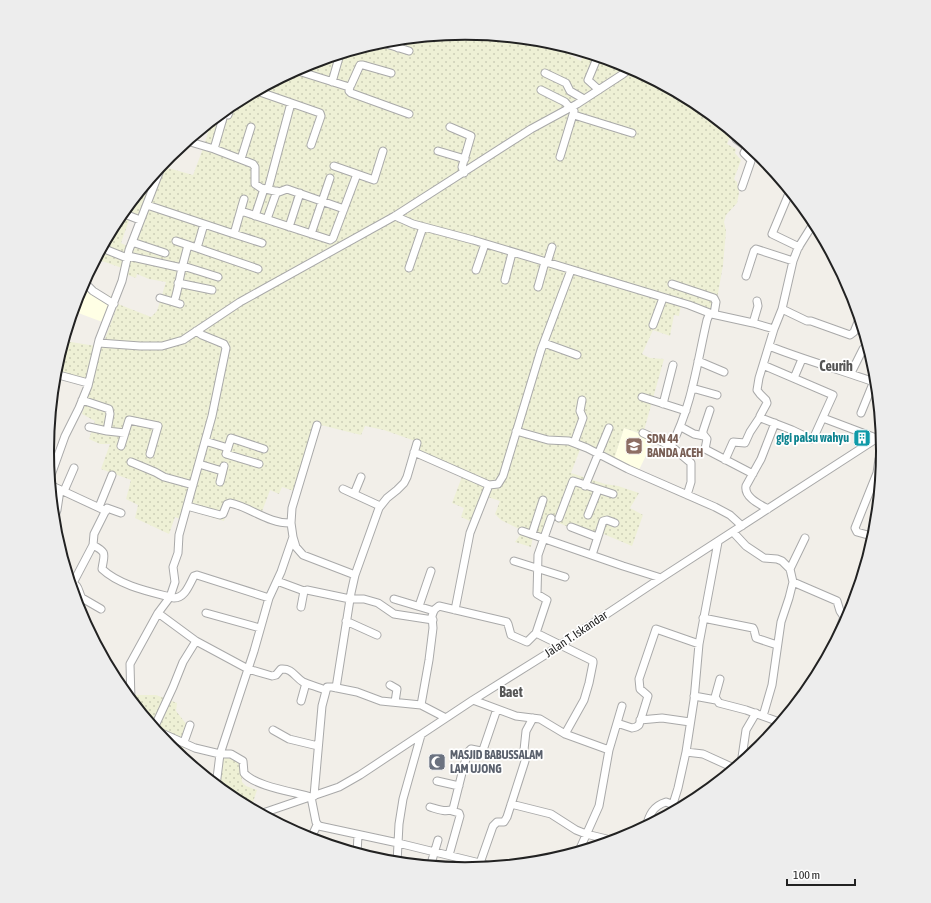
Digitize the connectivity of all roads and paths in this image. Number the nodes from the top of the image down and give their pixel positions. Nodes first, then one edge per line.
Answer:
1 (394, 47) edge
2 (398, 48) joint
3 (409, 51) dead end
4 (338, 60) edge
5 (596, 61) edge
6 (305, 72) edge
7 (625, 72) edge
8 (391, 73) dead end
9 (545, 73) dead end
10 (332, 82) junction
11 (350, 86) junction
12 (541, 90) dead end
13 (599, 90) junction
14 (263, 93) edge
15 (584, 99) junction
16 (291, 103) junction
17 (572, 106) junction
18 (409, 114) dead end
19 (574, 115) junction
20 (226, 117) edge
21 (251, 127) dead end
22 (450, 127) dead end
23 (632, 133) dead end
24 (193, 143) edge
25 (311, 145) dead end
26 (214, 149) junction
27 (745, 150) edge
28 (383, 151) dead end
29 (438, 151) dead end
30 (560, 158) dead end
31 (241, 159) junction
32 (465, 159) junction
33 (334, 166) dead end
34 (464, 173) junction
35 (357, 174) junction
36 (330, 178) dead end
37 (157, 179) edge
38 (742, 187) dead end
39 (265, 191) junction
40 (277, 191) junction
41 (300, 194) junction
42 (788, 196) edge
43 (244, 199) dead end
44 (322, 201) junction
45 (147, 205) junction
46 (344, 209) junction
47 (241, 211) junction
48 (128, 216) edge
49 (255, 216) junction
50 (395, 216) junction
51 (267, 219) junction
52 (140, 220) junction
53 (204, 224) junction
54 (289, 227) junction
55 (424, 227) junction
56 (810, 227) edge
57 (234, 234) junction
58 (311, 234) junction
59 (176, 241) dead end
60 (132, 242) junction
61 (262, 243) dead end
62 (485, 244) junction
63 (188, 245) junction
64 (552, 247) dead end
65 (799, 247) junction
66 (197, 248) junction
67 (107, 250) edge
68 (165, 253) dead end
69 (512, 253) junction
70 (127, 257) junction
71 (793, 261) junction
72 (546, 263) junction
73 (182, 267) junction
74 (409, 268) dead end
75 (258, 269) dead end
76 (476, 270) dead end
77 (571, 270) junction
78 (746, 276) dead end
79 (218, 277) dead end
80 (505, 280) dead end
81 (178, 284) junction
82 (672, 284) dead end
83 (88, 286) edge
84 (538, 287) dead end
85 (212, 290) dead end
86 (160, 298) dead end
87 (663, 298) junction
88 (757, 301) dead end
89 (114, 304) junction
90 (782, 309) junction
91 (713, 314) junction
92 (752, 323) junction
93 (653, 325) dead end
94 (857, 325) edge
95 (774, 329) junction
96 (196, 331) junction
97 (100, 340) junction
98 (544, 343) junction
99 (769, 346) junction
100 (863, 349) dead end
101 (577, 355) dead end
102 (802, 359) junction
103 (698, 361) junction
104 (673, 364) dead end
105 (763, 365) junction
106 (724, 372) dead end
107 (851, 373) junction
108 (61, 376) edge
109 (794, 378) junction
110 (870, 380) edge
111 (88, 383) junction
112 (692, 388) junction
113 (872, 390) edge
114 (717, 395) dead end
115 (642, 397) dead end
116 (82, 400) junction
117 (582, 400) dead end
118 (663, 404) junction
119 (710, 410) dead end
120 (686, 411) junction
121 (861, 413) dead end
122 (760, 417) junction
123 (823, 418) junction
124 (775, 423) junction
125 (317, 425) dead end
126 (89, 427) dead end
127 (681, 427) junction
128 (609, 428) dead end
129 (107, 431) junction
130 (516, 431) junction
131 (125, 432) junction
132 (643, 433) dead end
133 (876, 435) edge
134 (704, 436) junction
135 (876, 438) edge
136 (206, 441) junction
137 (417, 443) dead end
138 (574, 443) junction
139 (121, 446) dead end
140 (671, 446) junction
141 (228, 448) junction
142 (264, 449) dead end
143 (414, 452) junction
144 (150, 454) dead end
145 (599, 454) junction
146 (725, 460) junction
147 (131, 462) dead end
148 (199, 464) junction
149 (259, 464) dead end
150 (55, 465) edge
151 (74, 468) dead end
152 (753, 474) junction
153 (112, 475) dead end
154 (876, 475) edge
155 (361, 477) dead end
156 (220, 482) dead end
157 (194, 484) junction
158 (489, 484) junction
159 (586, 486) junction
160 (56, 488) edge
161 (343, 489) dead end
162 (62, 490) junction
163 (598, 490) junction
164 (354, 494) junction
165 (613, 494) dead end
166 (687, 495) junction
167 (542, 500) dead end
168 (58, 506) edge
169 (187, 506) junction
170 (99, 507) junction
171 (379, 508) junction
172 (768, 509) junction
173 (106, 511) junction
174 (121, 513) dead end
175 (588, 515) dead end
176 (291, 523) junction
177 (615, 523) dead end
178 (742, 526) junction
179 (571, 527) dead end
180 (522, 531) dead end
181 (733, 532) junction
182 (532, 534) junction
183 (868, 535) edge
184 (597, 536) junction
185 (293, 537) junction
186 (544, 538) junction
187 (804, 538) dead end
188 (718, 542) junction
189 (93, 545) junction
190 (592, 556) junction
191 (514, 560) dead end
192 (537, 568) junction
193 (790, 569) junction
194 (431, 571) dead end
195 (355, 575) junction
196 (564, 577) dead end
197 (74, 578) edge
198 (661, 578) junction
199 (277, 581) junction
200 (793, 582) junction
201 (77, 588) edge
202 (304, 591) junction
203 (170, 597) junction
204 (269, 598) junction
205 (350, 599) junction
206 (394, 599) dead end
207 (419, 606) junction
208 (301, 607) dead end
209 (101, 609) dead end
210 (455, 610) junction
211 (434, 611) junction
212 (158, 613) junction
213 (206, 613) dead end
214 (844, 613) edge
215 (703, 618) junction
216 (433, 620) junction
217 (346, 621) junction
218 (260, 628) junction
219 (536, 633) junction
220 (377, 635) dead end
221 (196, 641) junction
222 (561, 644) junction
223 (699, 644) junction
224 (777, 645) junction
225 (248, 669) junction
226 (720, 679) dead end
227 (306, 683) junction
228 (390, 685) dead end
229 (336, 688) junction
230 (325, 690) junction
231 (131, 691) edge
232 (694, 696) junction
233 (473, 700) junction
234 (716, 700) junction
235 (301, 701) dead end
236 (395, 702) junction
237 (421, 705) junction
238 (622, 706) dead end
239 (498, 710) junction
240 (759, 715) junction
241 (446, 718) junction
242 (533, 718) junction
243 (640, 720) junction
244 (777, 720) edge
245 (617, 722) junction
246 (690, 722) junction
247 (156, 723) edge
248 (190, 725) dead end
249 (273, 730) dead end
250 (565, 734) junction
251 (168, 735) edge
252 (421, 735) junction
253 (184, 742) junction
254 (318, 746) junction
255 (610, 750) junction
256 (686, 752) junction
257 (220, 754) junction
258 (742, 756) edge
259 (731, 766) edge
260 (217, 779) edge
261 (437, 782) dead end
262 (459, 786) junction
263 (313, 796) junction
264 (511, 804) junction
265 (673, 804) joint
266 (430, 807) dead end
267 (452, 811) junction
268 (267, 812) edge
269 (648, 821) edge
270 (317, 825) junction
271 (313, 834) edge
272 (586, 834) junction
273 (358, 835) junction
274 (605, 839) edge
275 (438, 840) dead end
276 (398, 843) junction
277 (580, 846) edge
278 (357, 848) edge
279 (434, 851) junction
280 (449, 855) junction
281 (397, 857) edge
282 (431, 861) edge
283 (480, 862) joint

1 - 2 street
2 - 3 street
4 - 10 street
5 - 13 street
6 - 10 street
7 - 13 street
8 - 11 street
9 - 15 street
10 - 11 street
11 - 18 street
12 - 17 street
13 - 15 street
14 - 16 street
15 - 17 street
16 - 25 street
16 - 39 street
17 - 19 street
17 - 34 street
19 - 23 street
19 - 30 street
20 - 26 street
21 - 31 street
22 - 32 street
24 - 26 street
26 - 31 street
27 - 38 street
28 - 35 street
29 - 32 street
31 - 39 street
32 - 34 street
33 - 35 street
34 - 50 street
35 - 46 street
36 - 44 street
37 - 45 street
39 - 40 street
39 - 49 street
40 - 41 street
40 - 51 street
41 - 44 street
41 - 54 street
42 - 65 street
43 - 47 street
44 - 46 street
44 - 58 street
45 - 52 street
45 - 53 street
46 - 58 street
47 - 49 street
47 - 57 street
48 - 52 street
49 - 51 street
50 - 55 street
50 - 96 street
51 - 54 street
52 - 60 street
53 - 57 street
53 - 66 street
54 - 58 street
55 - 62 street
55 - 74 street
56 - 65 street
57 - 61 street
59 - 63 street
60 - 68 street
60 - 70 street
62 - 69 street
62 - 76 street
63 - 66 street
63 - 73 street
64 - 72 street
65 - 71 street
66 - 75 street
67 - 70 street
69 - 72 street
69 - 80 street
70 - 73 street
70 - 89 street
71 - 78 street
71 - 90 street
72 - 77 street
72 - 84 street
73 - 79 street
73 - 81 street
77 - 87 street
77 - 98 street
81 - 85 street
81 - 86 street
82 - 91 street
83 - 89 street
87 - 91 street
87 - 93 street
88 - 92 street
89 - 97 street
90 - 94 street
90 - 95 street
91 - 92 street
91 - 103 street
92 - 95 street
95 - 99 street
96 - 97 street
96 - 136 street
97 - 111 street
98 - 101 street
98 - 130 street
99 - 102 street
99 - 105 street
100 - 107 street
102 - 107 street
102 - 109 street
103 - 106 street
103 - 112 street
104 - 118 street
105 - 109 street
105 - 122 street
107 - 110 street
108 - 111 street
109 - 123 street
111 - 116 street
112 - 114 street
112 - 120 street
113 - 121 street
115 - 118 street
116 - 129 street
116 - 150 street
117 - 138 street
118 - 120 street
119 - 134 street
120 - 127 street
122 - 124 street
122 - 146 street
123 - 124 street
123 - 133 street
124 - 152 street
125 - 176 street
126 - 129 street
127 - 134 street
127 - 140 street
128 - 145 street
129 - 131 street
130 - 138 street
130 - 158 street
131 - 139 street
131 - 144 street
132 - 140 street
134 - 146 street
135 - 172 street, Jalan T. Iskandar
136 - 141 street
136 - 148 street
137 - 143 street
138 - 145 street
140 - 166 street
141 - 142 street
141 - 149 street
143 - 158 street
143 - 171 street
145 - 159 street
145 - 166 street
146 - 152 street
147 - 157 street
148 - 156 street
148 - 157 street
151 - 162 street
152 - 172 street
153 - 170 street
154 - 183 street
155 - 164 street
157 - 169 street
158 - 210 street
159 - 163 street
159 - 186 street
160 - 162 street
161 - 164 street
162 - 168 street
162 - 170 street
163 - 165 street
163 - 175 street
164 - 171 street
166 - 178 street
167 - 182 street
169 - 176 street
169 - 203 street
170 - 173 street
171 - 195 street
172 - 178 street, Jalan T. Iskandar
173 - 174 street
173 - 189 street
176 - 185 street
177 - 184 street
178 - 181 street, Jalan T. Iskandar
179 - 184 street
180 - 182 street
181 - 188 street, Jalan T. Iskandar
181 - 193 street
182 - 186 street
184 - 190 street
185 - 195 street
185 - 199 street
186 - 190 street
186 - 192 street
187 - 193 street
188 - 198 street, Jalan T. Iskandar
188 - 215 street
189 - 197 street
189 - 203 street
190 - 198 street
191 - 192 street
192 - 196 street
192 - 219 street
193 - 200 street
194 - 207 street
195 - 205 street
198 - 222 street, Jalan T. Iskandar
199 - 202 street
199 - 204 street
200 - 214 street
200 - 224 street
201 - 209 street
202 - 205 street
202 - 208 street
203 - 204 street
203 - 212 street
204 - 218 street
205 - 216 street
205 - 217 street
206 - 207 street
207 - 211 street
210 - 211 street
210 - 219 street
211 - 216 street
212 - 221 street
212 - 231 street
213 - 218 street
215 - 223 street
215 - 224 street
216 - 237 street
217 - 220 street
217 - 229 street
218 - 225 street
219 - 222 street
221 - 225 street
221 - 247 street
222 - 233 street, Jalan T. Iskandar
222 - 250 street
223 - 232 street
223 - 243 street
224 - 240 street
225 - 227 street
225 - 257 street
226 - 234 street
227 - 230 street
227 - 235 street
228 - 236 street
229 - 230 street
229 - 236 street
230 - 254 street
232 - 234 street
232 - 246 street
233 - 239 street
233 - 241 street, Jalan T. Iskandar
234 - 240 street
236 - 237 street
237 - 241 street
238 - 245 street
239 - 242 street
239 - 262 street
240 - 244 street
240 - 258 street
241 - 252 street, Jalan T. Iskandar
242 - 250 street
242 - 264 street
243 - 245 street
243 - 246 street
245 - 255 street
246 - 256 street
248 - 253 street
249 - 254 street
250 - 255 street
251 - 253 street
252 - 263 street, Jalan T. Iskandar
252 - 276 street
253 - 257 street
254 - 263 street
255 - 272 street
256 - 259 street
256 - 265 street
257 - 260 street
257 - 263 street
261 - 262 street
262 - 267 street
263 - 268 street, Jalan T. Iskandar
263 - 270 street
264 - 272 street
264 - 283 street
265 - 269 street
266 - 267 street
267 - 280 street
270 - 271 street
270 - 273 street
272 - 274 street
272 - 277 street
273 - 276 street
273 - 278 street
275 - 279 street
276 - 279 street
276 - 281 street
279 - 280 street
279 - 282 street
280 - 283 street

